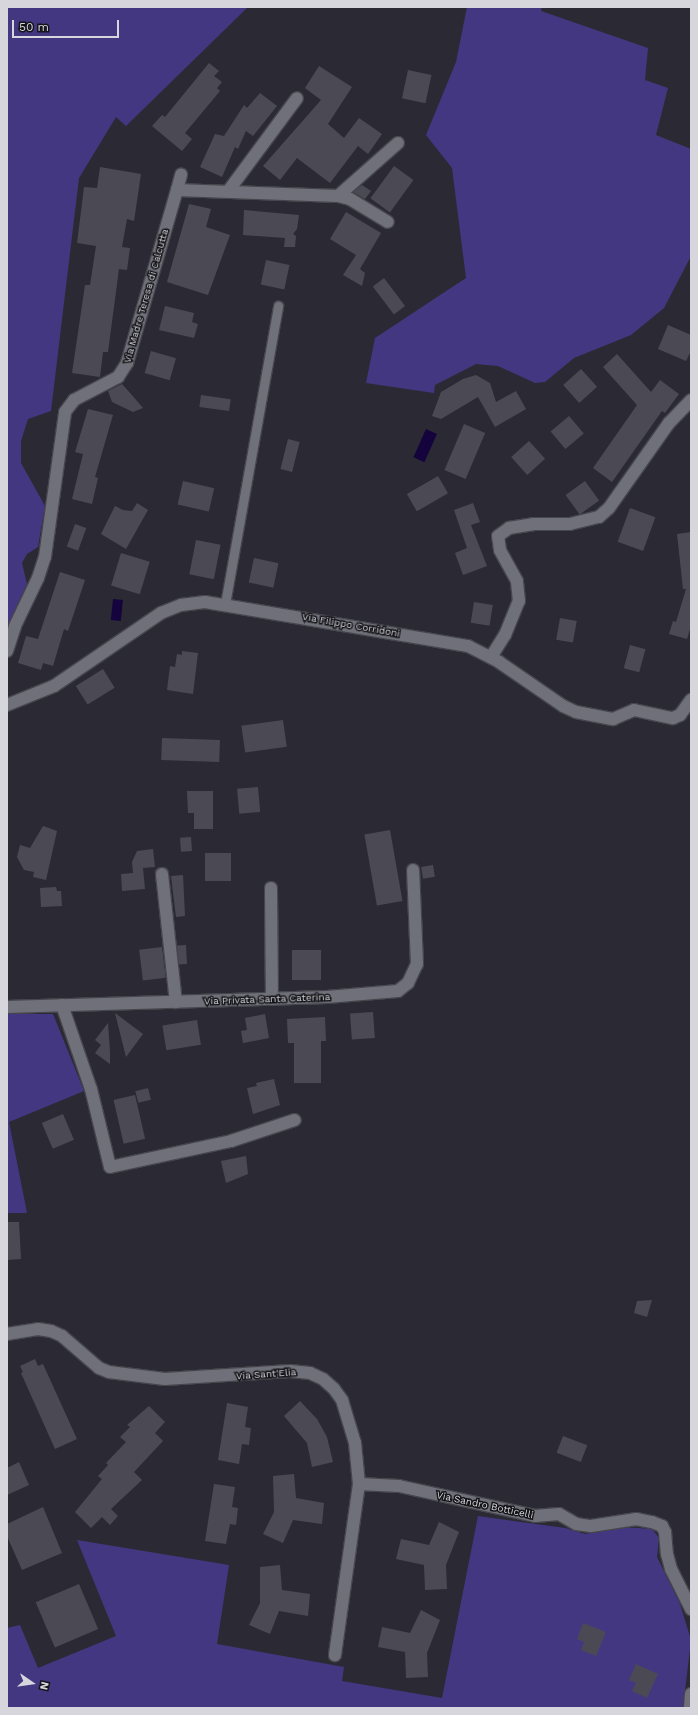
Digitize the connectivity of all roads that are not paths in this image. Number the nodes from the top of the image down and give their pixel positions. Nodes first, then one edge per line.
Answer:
1 (297, 98) dead end
2 (398, 144) dead end
3 (181, 175) dead end
4 (177, 190) junction
5 (229, 190) junction
6 (338, 196) junction
7 (388, 222) dead end
8 (278, 306) dead end
9 (691, 400) edge
10 (225, 604) junction
11 (7, 651) edge
12 (491, 657) junction
13 (691, 700) edge
14 (7, 705) edge
15 (413, 870) dead end
16 (162, 874) dead end
17 (271, 888) dead end
18 (272, 999) junction
19 (176, 1002) junction
20 (62, 1005) junction
21 (7, 1007) edge
22 (295, 1120) dead end
23 (7, 1334) edge
24 (359, 1484) junction
25 (691, 1609) edge
26 (335, 1654) dead end
27 (691, 1694) edge
28 (690, 1708) edge

1 - 5 street
2 - 6 street
3 - 4 street, Via Madre Teresa di Calcutta
4 - 5 street
4 - 11 street, Via Madre Teresa di Calcutta
5 - 6 street
6 - 7 street
8 - 10 lane
9 - 12 street
10 - 12 street, Via Filippo Corridoni
10 - 14 street, Via Filippo Corridoni
12 - 13 street, Via Filippo Corridoni
15 - 18 street, Via Privata Santa Caterina
16 - 19 street
17 - 18 street
18 - 19 street, Via Privata Santa Caterina
19 - 20 street, Via Privata Santa Caterina
20 - 21 street, Via Privata Santa Caterina
20 - 22 street
23 - 24 street, Via Sant'Elia
24 - 25 street, Via Sandro Botticelli
24 - 26 street, Via Sant'Elia
27 - 28 street

